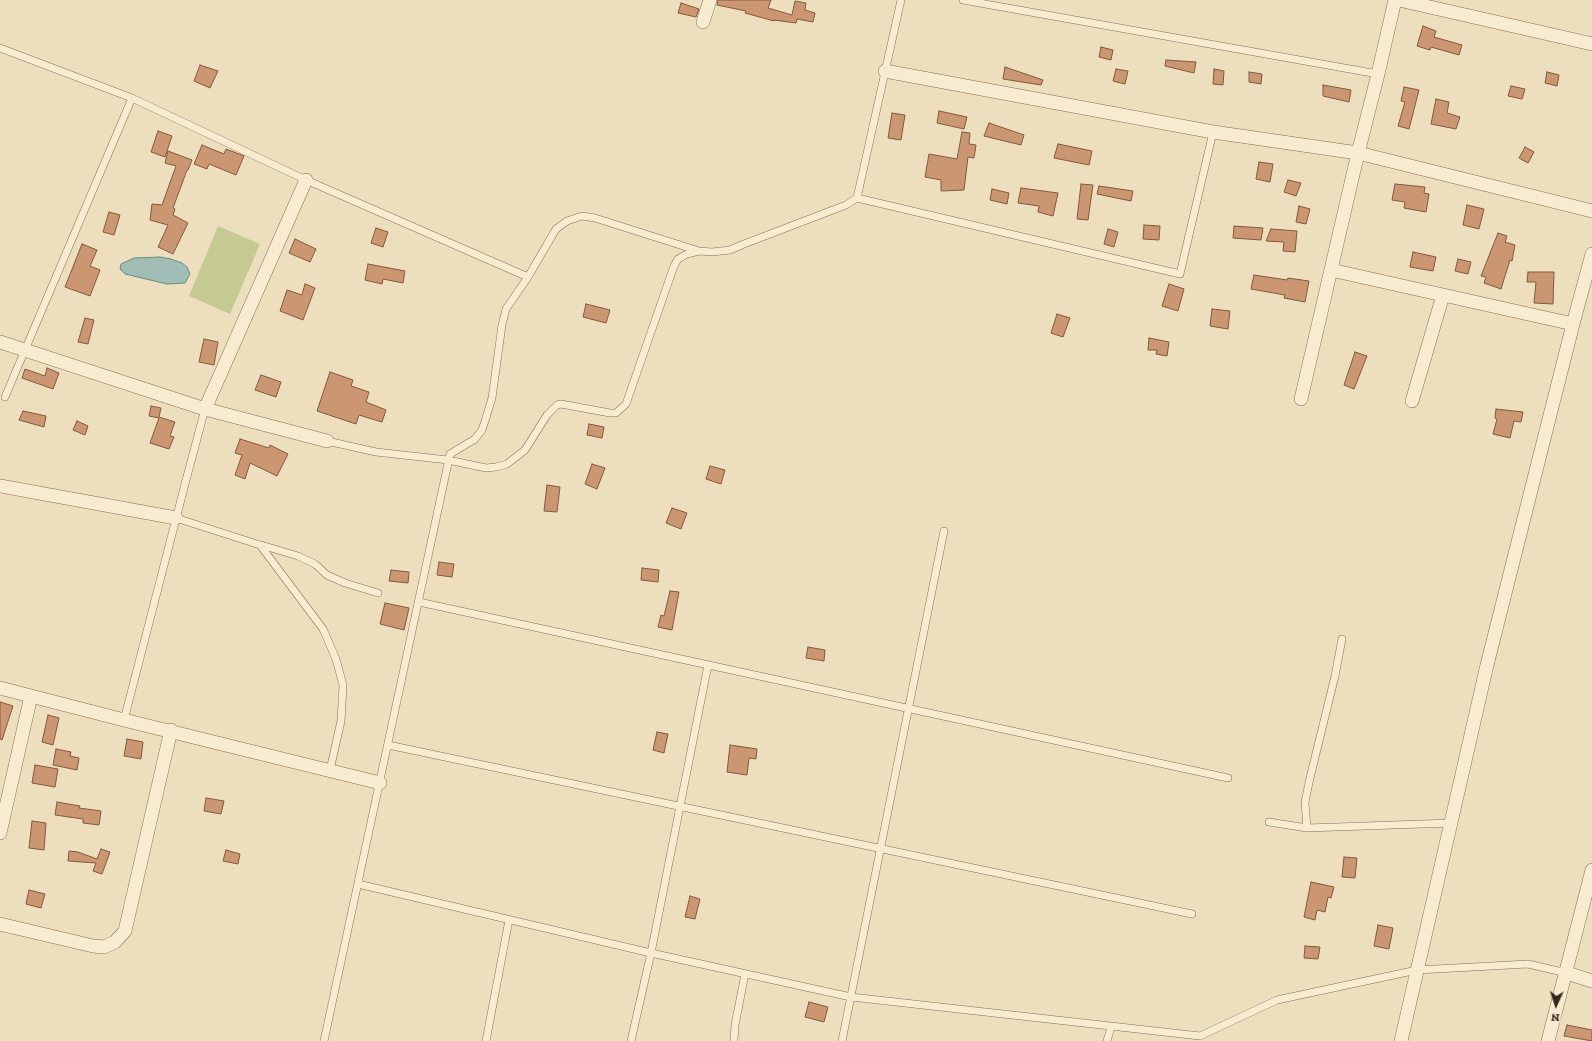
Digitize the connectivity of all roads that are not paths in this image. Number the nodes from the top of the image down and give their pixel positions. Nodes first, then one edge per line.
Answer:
1 (710, 0) edge
2 (901, 0) edge
3 (963, 0) edge
4 (1395, 0) edge
5 (1399, 0) edge
6 (703, 22) dead end
7 (1592, 44) edge
8 (0, 48) edge
9 (885, 71) junction
10 (1378, 74) junction
11 (132, 98) junction
12 (1213, 132) junction
13 (1358, 153) junction
14 (306, 180) junction
15 (857, 198) junction
16 (1592, 211) edge
17 (699, 251) junction
18 (1592, 254) edge
19 (1331, 270) junction
20 (528, 277) junction
21 (1443, 295) junction
22 (1573, 324) junction
23 (0, 342) edge
24 (26, 351) junction
25 (5, 397) dead end
26 (1302, 399) dead end
27 (1412, 401) dead end
28 (205, 409) junction
29 (327, 441) joint
30 (448, 460) junction
31 (0, 486) edge
32 (176, 518) junction
33 (944, 531) dead end
34 (260, 545) junction
35 (378, 592) dead end
36 (418, 602) junction
37 (1342, 639) dead end
38 (708, 665) junction
39 (0, 688) edge
40 (31, 696) junction
41 (908, 708) junction
42 (124, 720) junction
43 (171, 730) junction
44 (388, 745) junction
45 (330, 770) junction
46 (1228, 778) dead end
47 (383, 783) junction
48 (680, 806) junction
49 (1269, 822) dead end
50 (1451, 823) junction
51 (1307, 828) junction
52 (0, 833) edge
53 (881, 848) junction
54 (1592, 870) edge
55 (358, 884) junction
56 (1192, 914) dead end
57 (509, 920) junction
58 (0, 924) edge
59 (651, 953) junction
60 (1417, 970) junction
61 (1567, 973) junction
62 (746, 974) junction
63 (1592, 981) edge
64 (851, 997) junction
65 (1110, 1027) junction
66 (324, 1041) edge
67 (486, 1041) edge
68 (631, 1041) edge
69 (734, 1041) edge
70 (842, 1041) edge
71 (1108, 1041) edge
72 (1401, 1041) edge
73 (1548, 1041) edge

1 - 6 street
2 - 9 lane
3 - 10 lane
4 - 10 street
5 - 7 street
8 - 11 lane
9 - 12 street
9 - 15 lane
10 - 13 street
11 - 14 lane
11 - 24 lane
12 - 13 street
12 - 15 lane
13 - 16 street
13 - 19 street
14 - 20 lane
14 - 28 street
15 - 17 lane
17 - 20 lane
17 - 30 lane
18 - 22 street
19 - 21 street
19 - 26 street
20 - 30 lane
21 - 22 street
21 - 27 street
22 - 50 street
23 - 24 street
24 - 25 lane
24 - 28 street
28 - 29 street
28 - 32 lane
29 - 30 lane
30 - 36 lane
31 - 32 street
32 - 34 lane
32 - 42 lane
33 - 41 lane
34 - 35 lane
34 - 45 lane
36 - 38 lane
36 - 44 lane
37 - 51 lane
38 - 41 lane
38 - 48 lane
39 - 40 street
40 - 42 street
40 - 52 street
41 - 46 lane
41 - 53 lane
42 - 43 street
43 - 45 street
43 - 58 street
44 - 47 lane
44 - 48 lane
45 - 47 street
47 - 55 lane
48 - 53 lane
48 - 59 lane
49 - 51 lane
50 - 51 lane
50 - 60 street
53 - 56 lane
53 - 64 lane
54 - 61 street
55 - 57 lane
55 - 66 lane
57 - 59 lane
57 - 67 lane
59 - 62 lane
59 - 68 lane
60 - 61 lane
60 - 65 lane
60 - 72 street
61 - 63 street
61 - 73 street
62 - 64 lane
62 - 69 lane
64 - 65 lane
64 - 70 lane
65 - 71 lane

